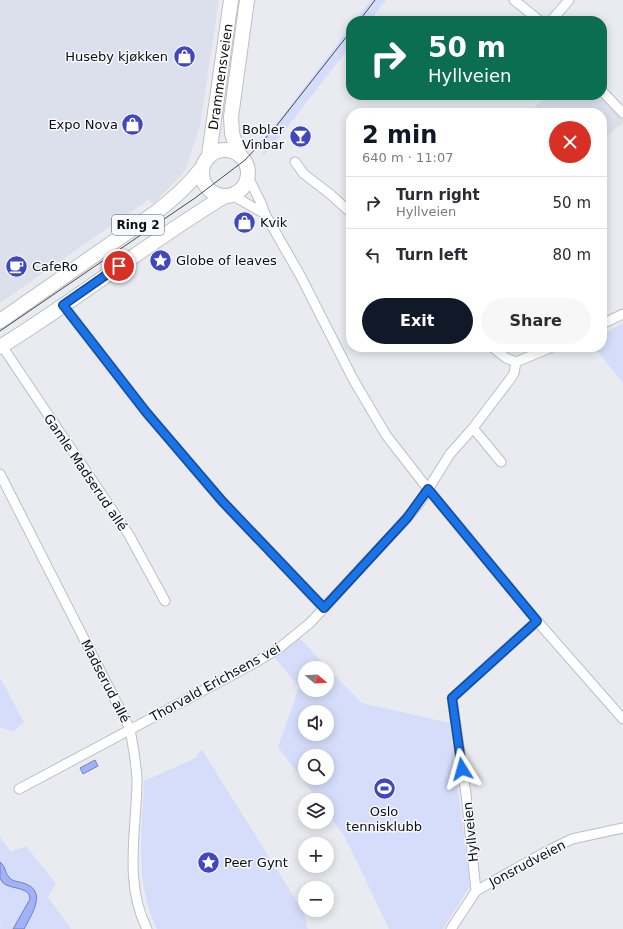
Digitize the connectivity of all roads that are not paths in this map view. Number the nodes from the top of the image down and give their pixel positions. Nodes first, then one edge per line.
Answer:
1 (231, 0) edge
2 (247, 0) edge
3 (514, 0) edge
4 (569, 0) edge
5 (534, 16) edge
6 (555, 16) edge
7 (607, 96) edge
8 (623, 113) edge
9 (238, 153) junction
10 (209, 155) junction
11 (295, 162) dead end
12 (201, 169) junction
13 (248, 177) junction
14 (228, 196) junction
15 (346, 208) edge
16 (265, 214) junction
17 (63, 305) junction
18 (623, 314) edge
19 (0, 320) edge
20 (607, 322) edge
21 (1, 347) edge
22 (498, 352) edge
23 (540, 352) edge
24 (516, 362) junction
25 (473, 428) junction
26 (501, 462) dead end
27 (0, 474) edge
28 (428, 489) junction
29 (165, 601) dead end
30 (324, 608) junction
31 (537, 621) junction
32 (623, 719) edge
33 (130, 729) junction
34 (18, 789) dead end
35 (623, 828) edge
36 (476, 891) junction
37 (147, 929) edge
38 (450, 929) edge

1 - 10 main road, Drammensveien
2 - 9 main road, Drammensveien
3 - 5 street
4 - 6 street
7 - 8 street
9 - 10 main road
9 - 13 main road
10 - 12 main road
11 - 15 street
12 - 14 main road
12 - 19 main road, Ring 2
13 - 14 main road
13 - 16 street
14 - 16 street
14 - 17 main road, Ring 2
16 - 28 street
17 - 21 main road, Ring 2
17 - 30 street
18 - 20 street
21 - 29 street, Gamle Madserud allé
22 - 24 street
23 - 24 street
24 - 25 street, Thorvald Erichsens vei
25 - 26 street
25 - 28 street, Thorvald Erichsens vei
27 - 33 street, Madserud allé
28 - 30 street, Thorvald Erichsens vei
28 - 31 street
30 - 33 street, Thorvald Erichsens vei
31 - 32 street
31 - 36 street, Hyllveien
33 - 34 street, Thorvald Erichsens vei
33 - 37 street, Madserud allé
35 - 36 street, Jonsrudveien
36 - 38 street, Jonsrudveien

